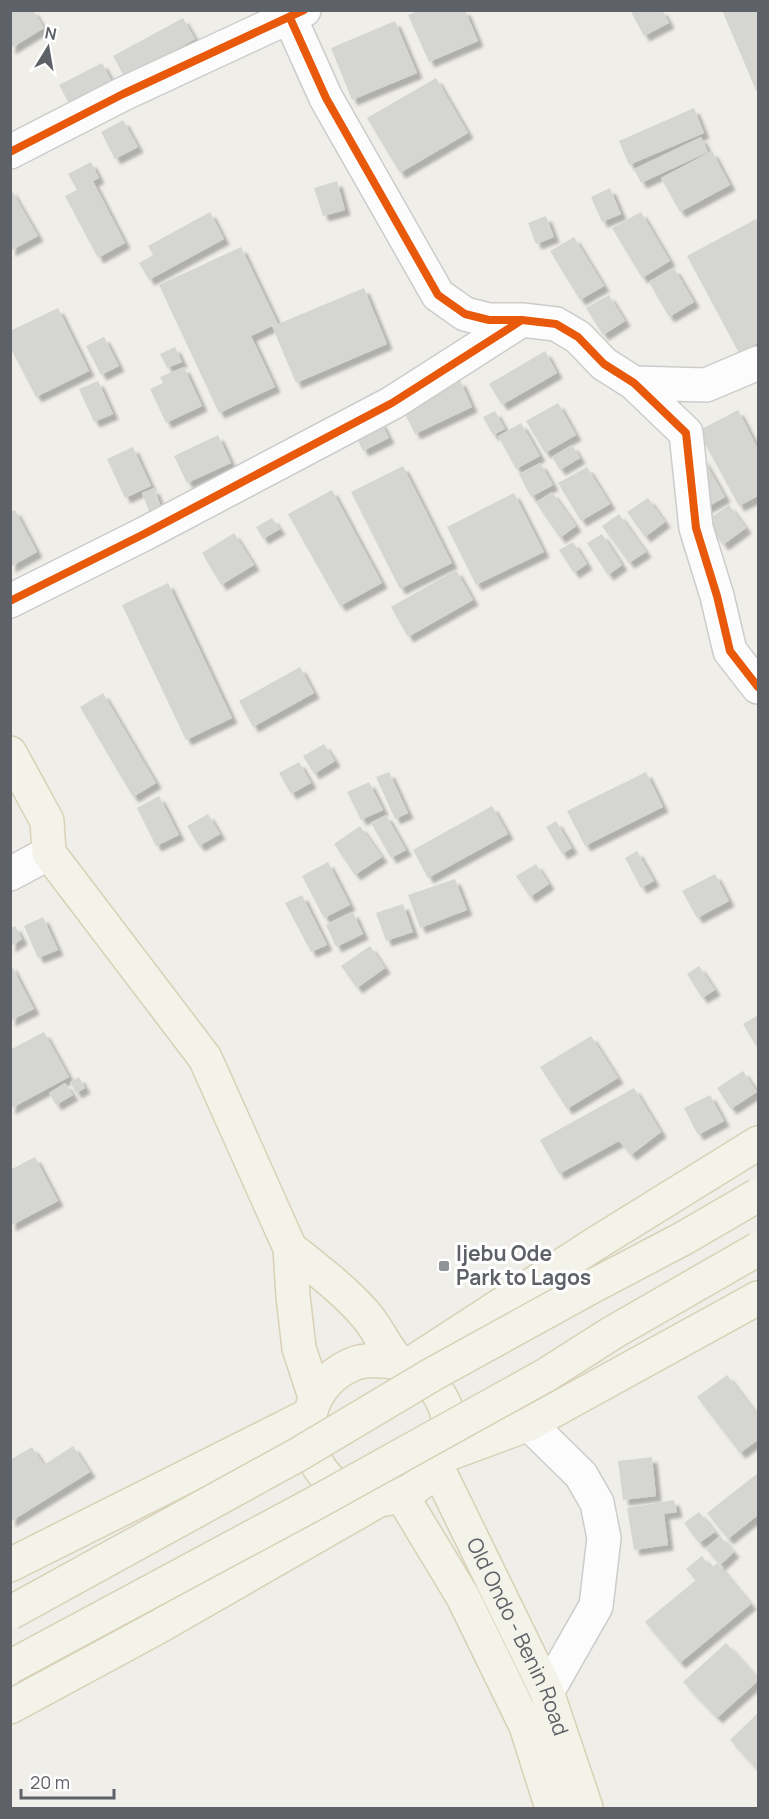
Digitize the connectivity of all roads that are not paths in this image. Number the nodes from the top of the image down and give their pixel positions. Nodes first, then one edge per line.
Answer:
1 (297, 14) edge
2 (10, 152) edge
3 (522, 320) junction
4 (759, 363) edge
5 (634, 383) junction
6 (10, 601) edge
7 (759, 687) edge
8 (10, 753) edge
9 (49, 853) junction
10 (10, 874) edge
11 (759, 1143) edge
12 (759, 1196) edge
13 (290, 1248) junction
14 (759, 1249) edge
15 (757, 1302) edge
16 (403, 1364) junction
17 (312, 1406) junction
18 (530, 1424) junction
19 (440, 1462) junction
20 (391, 1498) junction
21 (10, 1565) edge
22 (10, 1613) edge
23 (10, 1667) edge
24 (547, 1692) junction
25 (10, 1707) edge
26 (552, 1809) edge
27 (586, 1809) edge

1 - 2 street
1 - 3 street
3 - 5 street
3 - 6 street
4 - 5 street
5 - 7 street
8 - 9 main road
9 - 10 street
9 - 13 main road
11 - 16 main road
12 - 22 main road, bridge
13 - 16 main road
13 - 17 main road
14 - 23 main road, bridge
15 - 18 main road
16 - 17 main road
16 - 19 main road
17 - 20 main road
17 - 21 main road
18 - 19 main road
18 - 24 street
19 - 20 main road
19 - 24 main road, Old Ondo - Benin Road
20 - 25 main road
20 - 26 main road, Old Ondo - Benin Road
24 - 27 main road, Old Ondo - Benin Road

